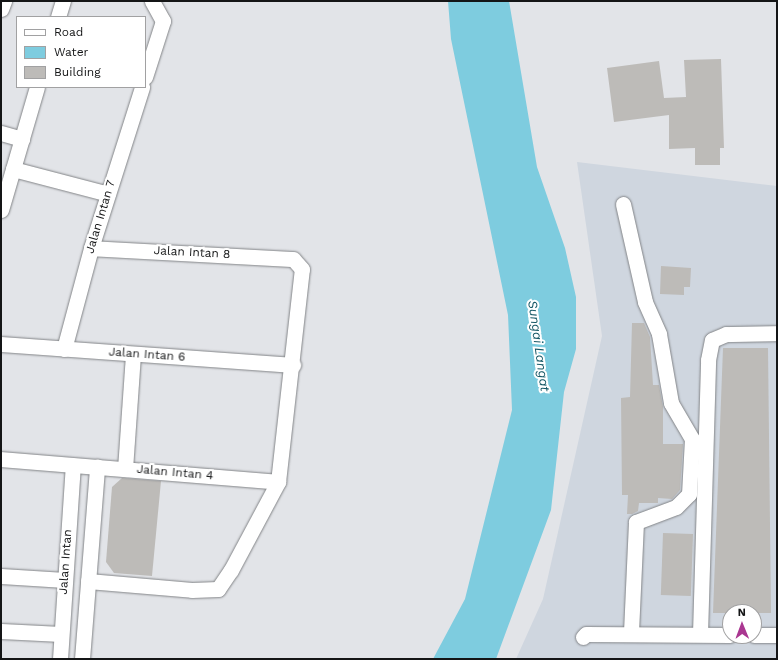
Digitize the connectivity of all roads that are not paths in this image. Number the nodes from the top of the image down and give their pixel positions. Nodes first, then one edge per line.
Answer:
1 (4, 1) edge
2 (63, 1) edge
3 (156, 5) edge
4 (1, 10) edge
5 (58, 16) edge
6 (146, 75) edge
7 (37, 88) edge
8 (142, 88) edge
9 (1, 133) edge
10 (22, 139) junction
11 (13, 169) junction
12 (108, 194) junction
13 (623, 204) dead end
14 (1, 210) edge
15 (91, 248) junction
16 (777, 333) edge
17 (1, 344) edge
18 (64, 349) junction
19 (133, 354) junction
20 (293, 365) junction
21 (1, 459) edge
22 (73, 465) junction
23 (97, 467) junction
24 (125, 469) junction
25 (278, 482) junction
26 (1, 576) edge
27 (65, 580) junction
28 (88, 581) junction
29 (1, 631) edge
30 (61, 634) junction
31 (631, 634) junction
32 (700, 634) junction
33 (722, 635) edge
34 (762, 635) edge
35 (777, 635) edge
36 (583, 637) dead end
37 (60, 659) edge
38 (82, 659) edge

1 - 4 street
2 - 5 street
3 - 6 street
7 - 10 street
8 - 12 street, Jalan Intan 7
9 - 10 street
10 - 11 street
11 - 12 street
11 - 14 street
12 - 15 street, Jalan Intan 7
13 - 31 street
15 - 18 street, Jalan Intan 7
15 - 20 street, Jalan Intan 8
16 - 32 street
17 - 18 street, Jalan Intan 6
18 - 19 street, Jalan Intan 6
19 - 20 street, Jalan Intan 6
19 - 24 street
20 - 25 street
21 - 22 street, Jalan Intan 4
22 - 23 street, Jalan Intan 4
22 - 27 street, Jalan Intan
23 - 24 street, Jalan Intan 4
23 - 28 street
24 - 25 street, Jalan Intan 4
25 - 28 street
26 - 27 street
27 - 30 street, Jalan Intan
28 - 38 street
29 - 30 street
30 - 37 street, Jalan Intan
31 - 32 street
31 - 36 street
32 - 33 street
34 - 35 street

